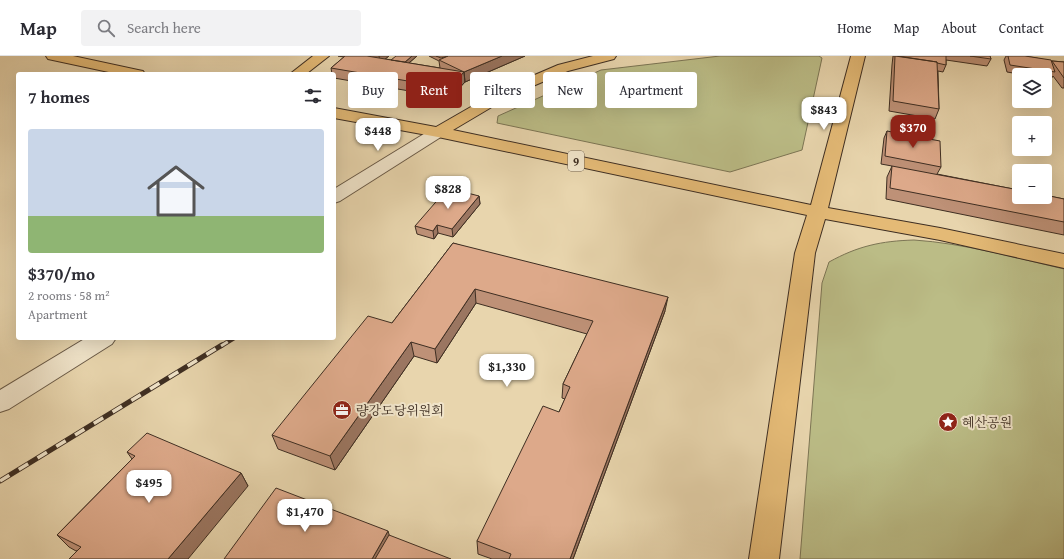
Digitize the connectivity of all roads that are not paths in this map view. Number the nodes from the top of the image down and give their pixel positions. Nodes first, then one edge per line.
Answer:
1 (53, 56) edge
2 (322, 56) edge
3 (609, 56) edge
4 (858, 56) edge
5 (129, 72) edge
6 (300, 72) edge
7 (336, 113) edge
8 (438, 132) junction
9 (336, 196) edge
10 (818, 212) junction
11 (1064, 260) edge
12 (101, 340) edge
13 (0, 402) edge
14 (764, 559) edge

1 - 5 main road
2 - 6 main road
3 - 8 main road
4 - 10 main road
7 - 8 main road, 9
8 - 9 street
8 - 10 main road, 9
10 - 11 main road
10 - 14 main road
12 - 13 street

